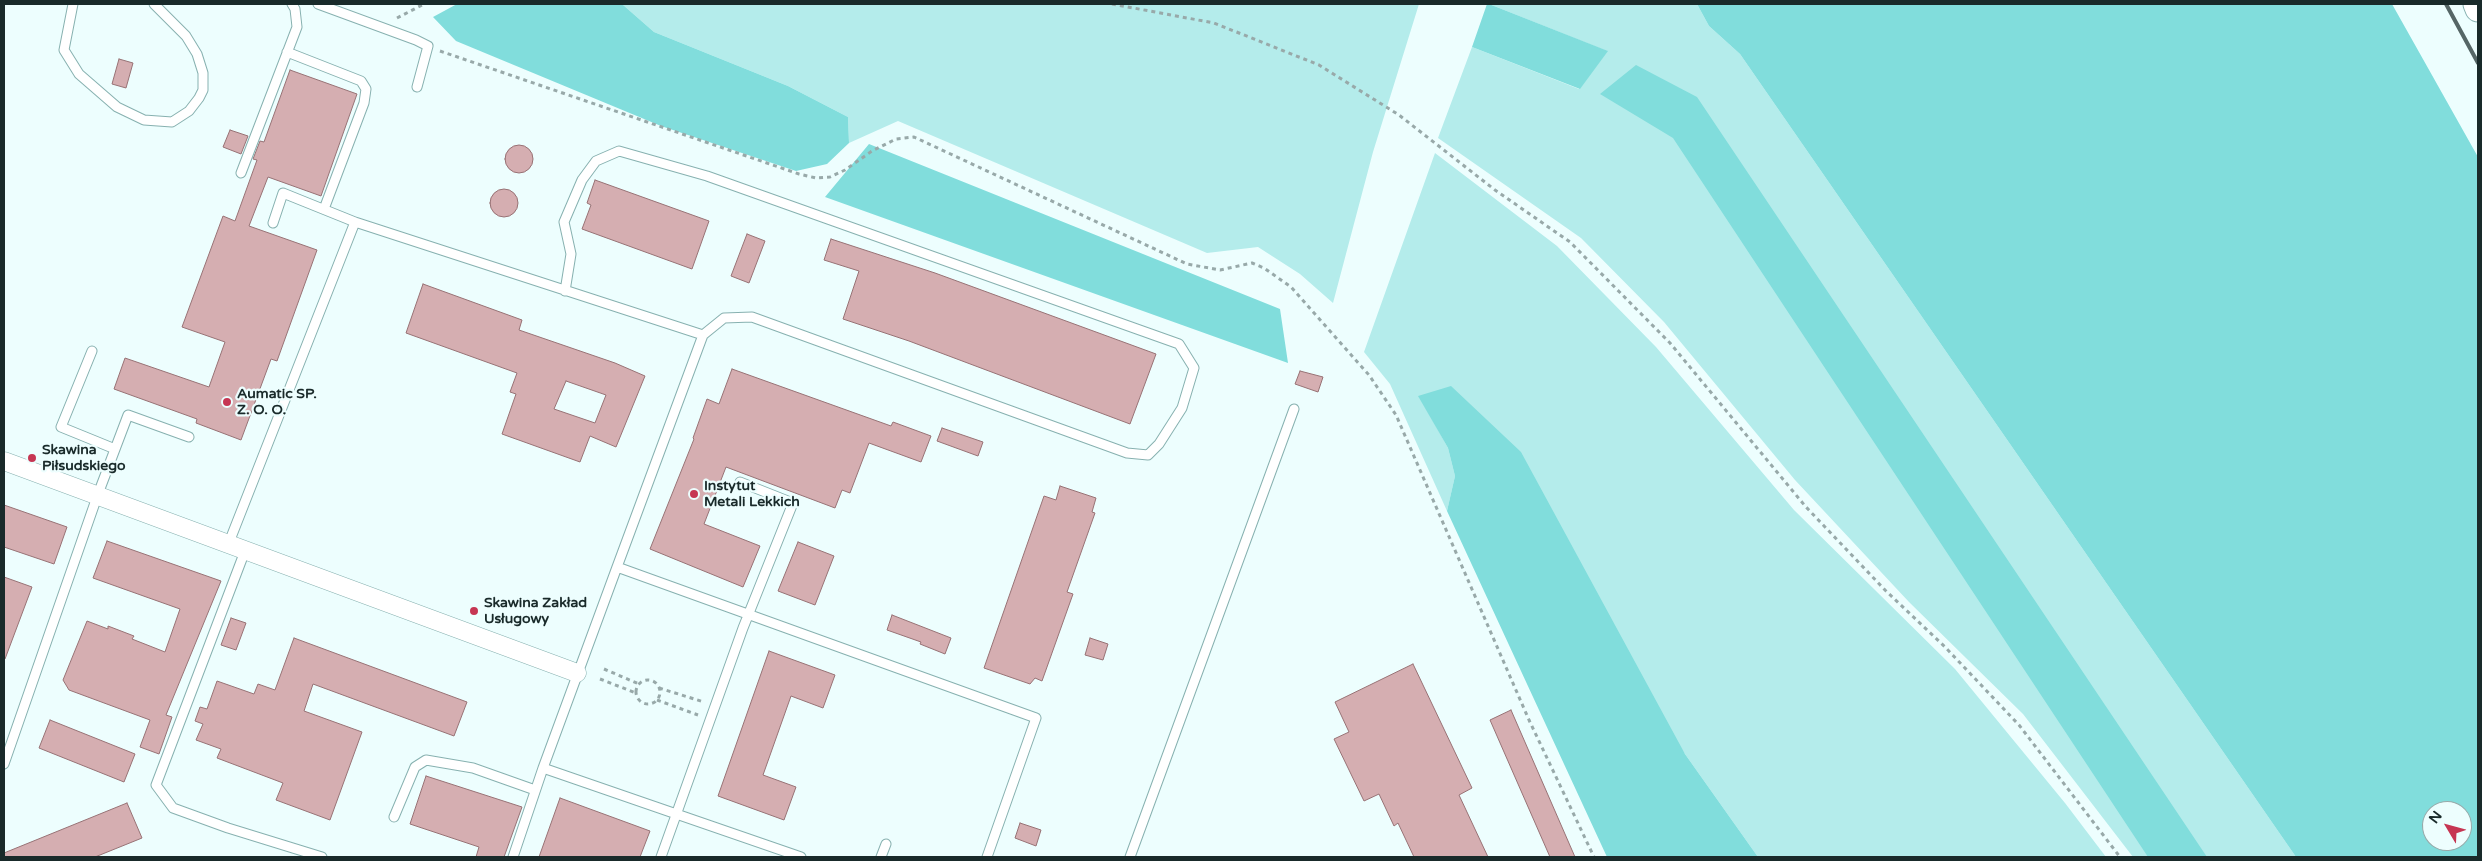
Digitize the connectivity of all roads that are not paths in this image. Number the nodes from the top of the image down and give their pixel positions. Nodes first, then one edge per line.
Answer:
1 (73, 4) edge
2 (154, 4) edge
3 (292, 4) edge
4 (318, 4) edge
5 (2476, 4) edge
6 (2478, 10) edge
7 (287, 52) junction
8 (417, 87) dead end
9 (241, 173) dead end
10 (324, 209) junction
11 (355, 222) junction
12 (273, 223) dead end
13 (565, 290) junction
14 (702, 336) junction
15 (92, 351) dead end
16 (1294, 409) dead end
17 (189, 437) dead end
18 (115, 449) junction
19 (4, 461) edge
20 (740, 482) dead end
21 (98, 494) junction
22 (236, 548) junction
23 (617, 567) junction
24 (748, 616) junction
25 (577, 673) junction
26 (4, 764) edge
27 (543, 768) junction
28 (535, 790) junction
29 (675, 814) junction
30 (394, 817) dead end
31 (886, 844) dead end
32 (322, 857) edge
33 (513, 857) edge
34 (661, 857) edge
35 (801, 857) edge
36 (881, 857) edge
37 (987, 857) edge
38 (1130, 857) edge

1 - 2 lane
3 - 7 lane
4 - 8 lane
5 - 6 street
7 - 9 lane
7 - 10 lane
10 - 11 lane
10 - 12 lane
11 - 13 lane
11 - 22 lane
13 - 14 lane
13 - 14 lane
14 - 23 lane
15 - 18 lane
16 - 38 lane
17 - 18 lane
18 - 21 lane
19 - 21 street
20 - 24 lane
21 - 22 street
21 - 26 lane
22 - 25 street
22 - 32 lane
23 - 24 lane
23 - 25 lane
24 - 29 lane
24 - 37 lane
25 - 27 lane
27 - 28 lane
27 - 29 lane
28 - 30 lane
28 - 33 lane
29 - 34 lane
29 - 35 lane
31 - 36 lane

